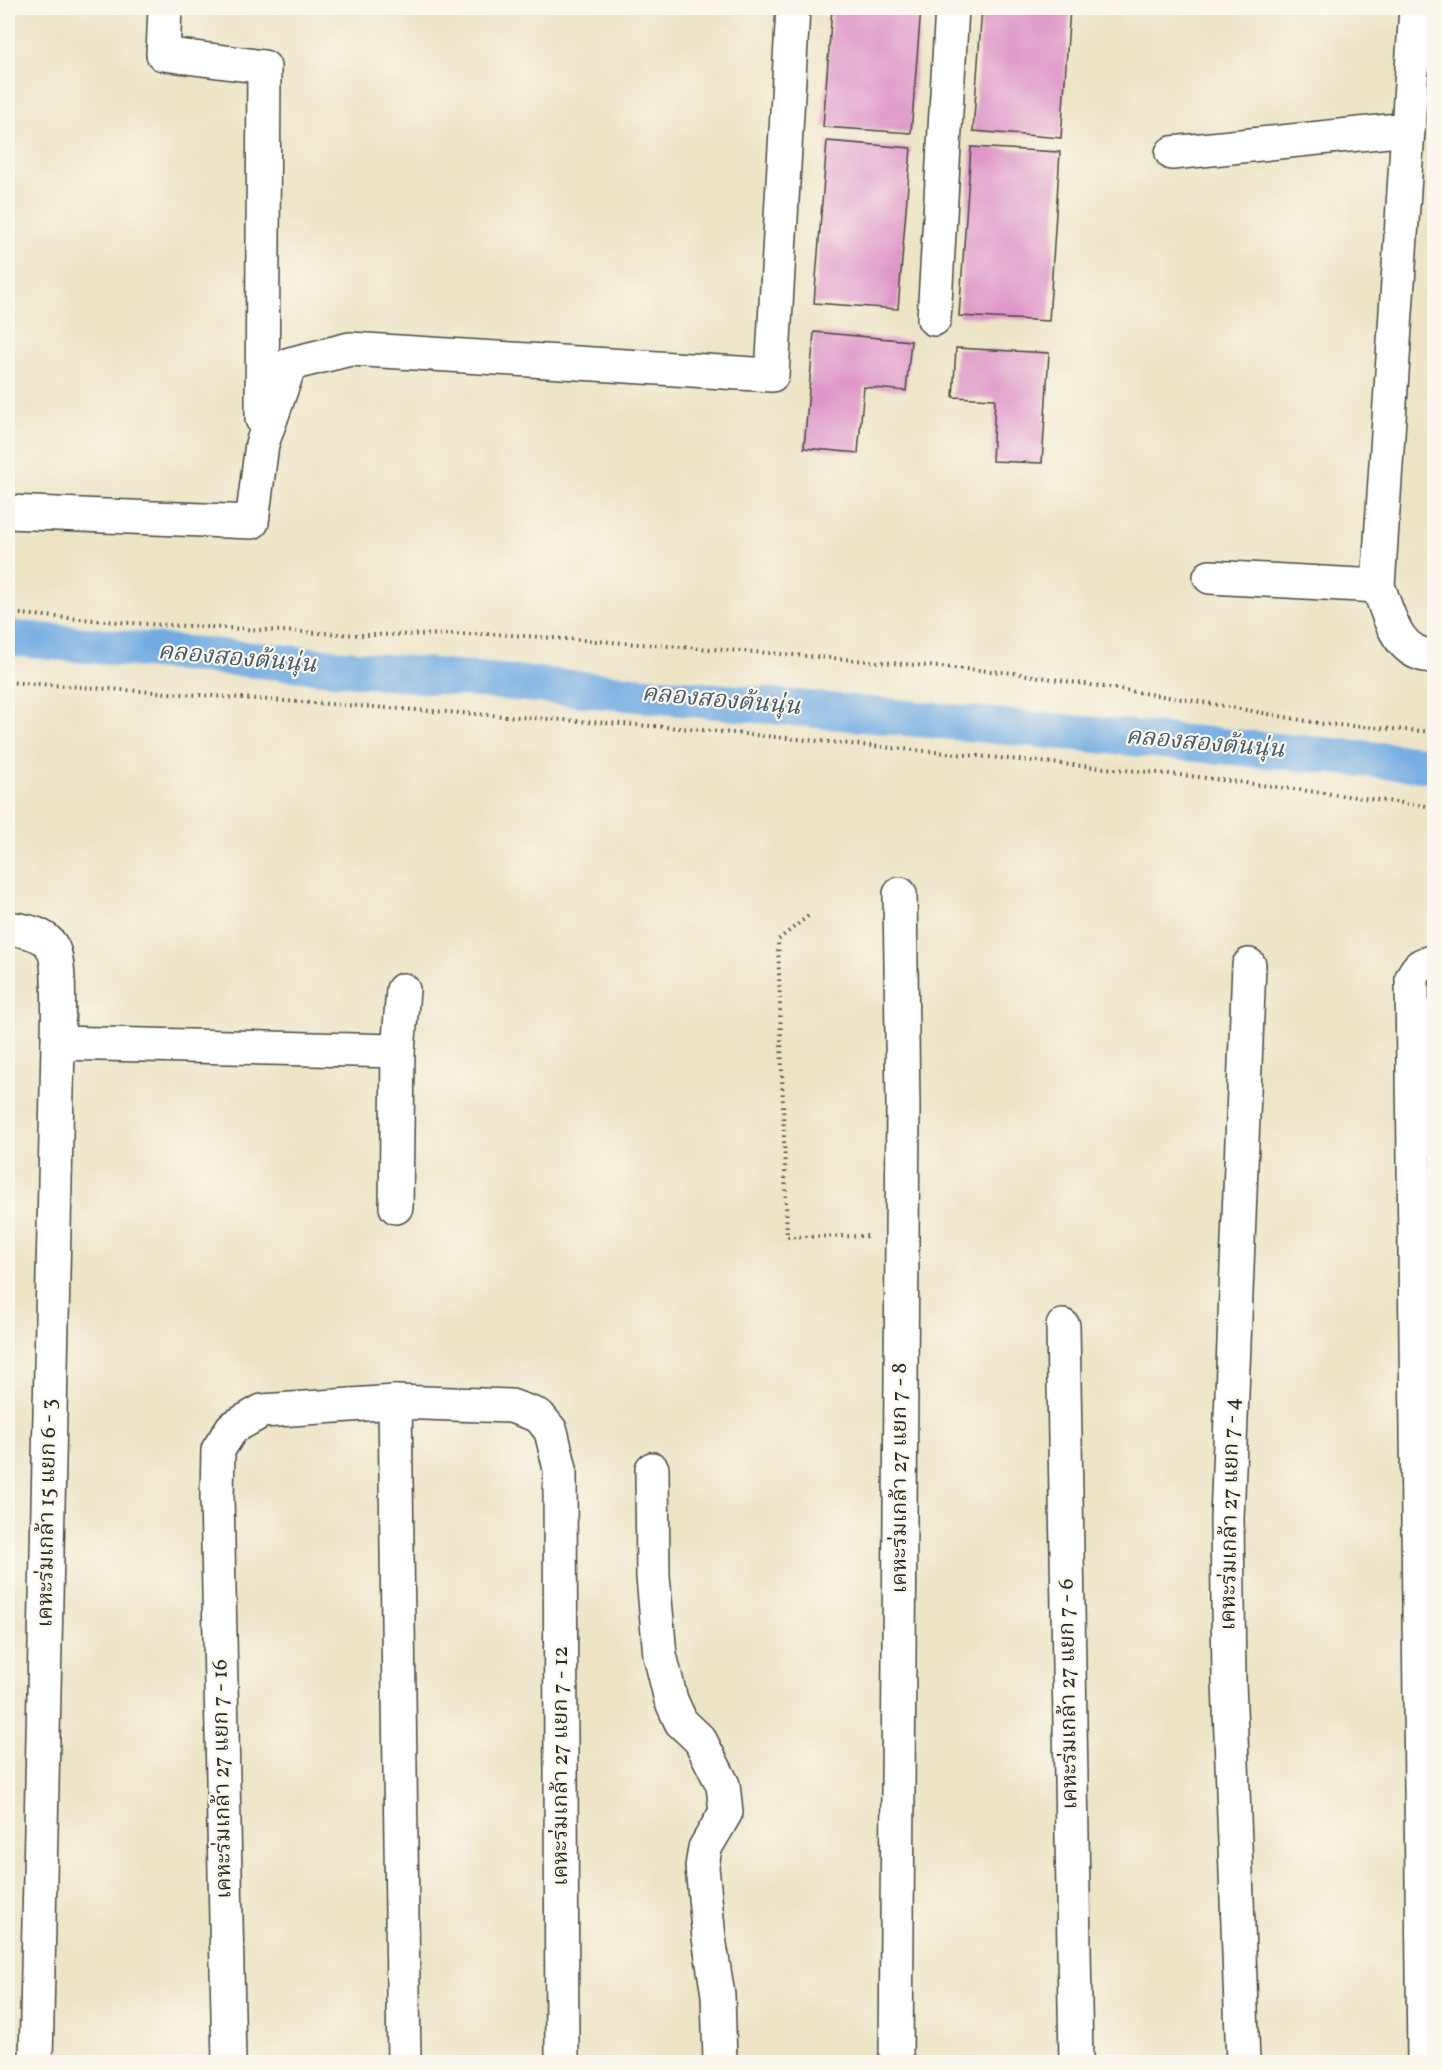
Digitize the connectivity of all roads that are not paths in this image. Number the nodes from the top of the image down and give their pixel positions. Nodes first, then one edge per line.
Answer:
1 (165, 8) edge
2 (793, 8) edge
3 (952, 8) edge
4 (1416, 8) edge
5 (1408, 129) junction
6 (1172, 153) dead end
7 (934, 319) dead end
8 (262, 444) junction
9 (8, 512) edge
10 (1210, 578) dead end
11 (1378, 586) junction
12 (1434, 656) edge
13 (900, 894) dead end
14 (8, 928) edge
15 (1249, 965) dead end
16 (1424, 970) edge
17 (403, 990) dead end
18 (58, 1044) junction
19 (398, 1051) junction
20 (396, 1207) dead end
21 (1063, 1326) dead end
22 (395, 1402) junction
23 (652, 1469) dead end
24 (1427, 1588) edge
25 (36, 2062) edge
26 (229, 2062) edge
27 (404, 2062) edge
28 (562, 2062) edge
29 (720, 2062) edge
30 (896, 2062) edge
31 (1076, 2062) edge
32 (1243, 2062) edge
33 (1424, 2062) edge

1 - 8 street
2 - 8 street
3 - 7 street
4 - 5 street
5 - 6 street
5 - 11 street
8 - 9 street
10 - 11 street
11 - 12 street
13 - 30 street, เคหะร่มเกล้า 27 แยก 7 - 8
14 - 18 street, เคหะร่มเกล้า 15 แยก 6 - 3
15 - 32 street, เคหะร่มเกล้า 27 แยก 7 - 4
16 - 24 street
17 - 19 street
18 - 19 street
18 - 25 street, เคหะร่มเกล้า 15 แยก 6 - 3
19 - 20 street
21 - 31 street, เคหะร่มเกล้า 27 แยก 7 - 6
22 - 26 street, เคหะร่มเกล้า 27 แยก 7 - 16
22 - 27 street
22 - 28 street, เคหะร่มเกล้า 27 แยก 7 - 12
23 - 29 street
24 - 33 street

